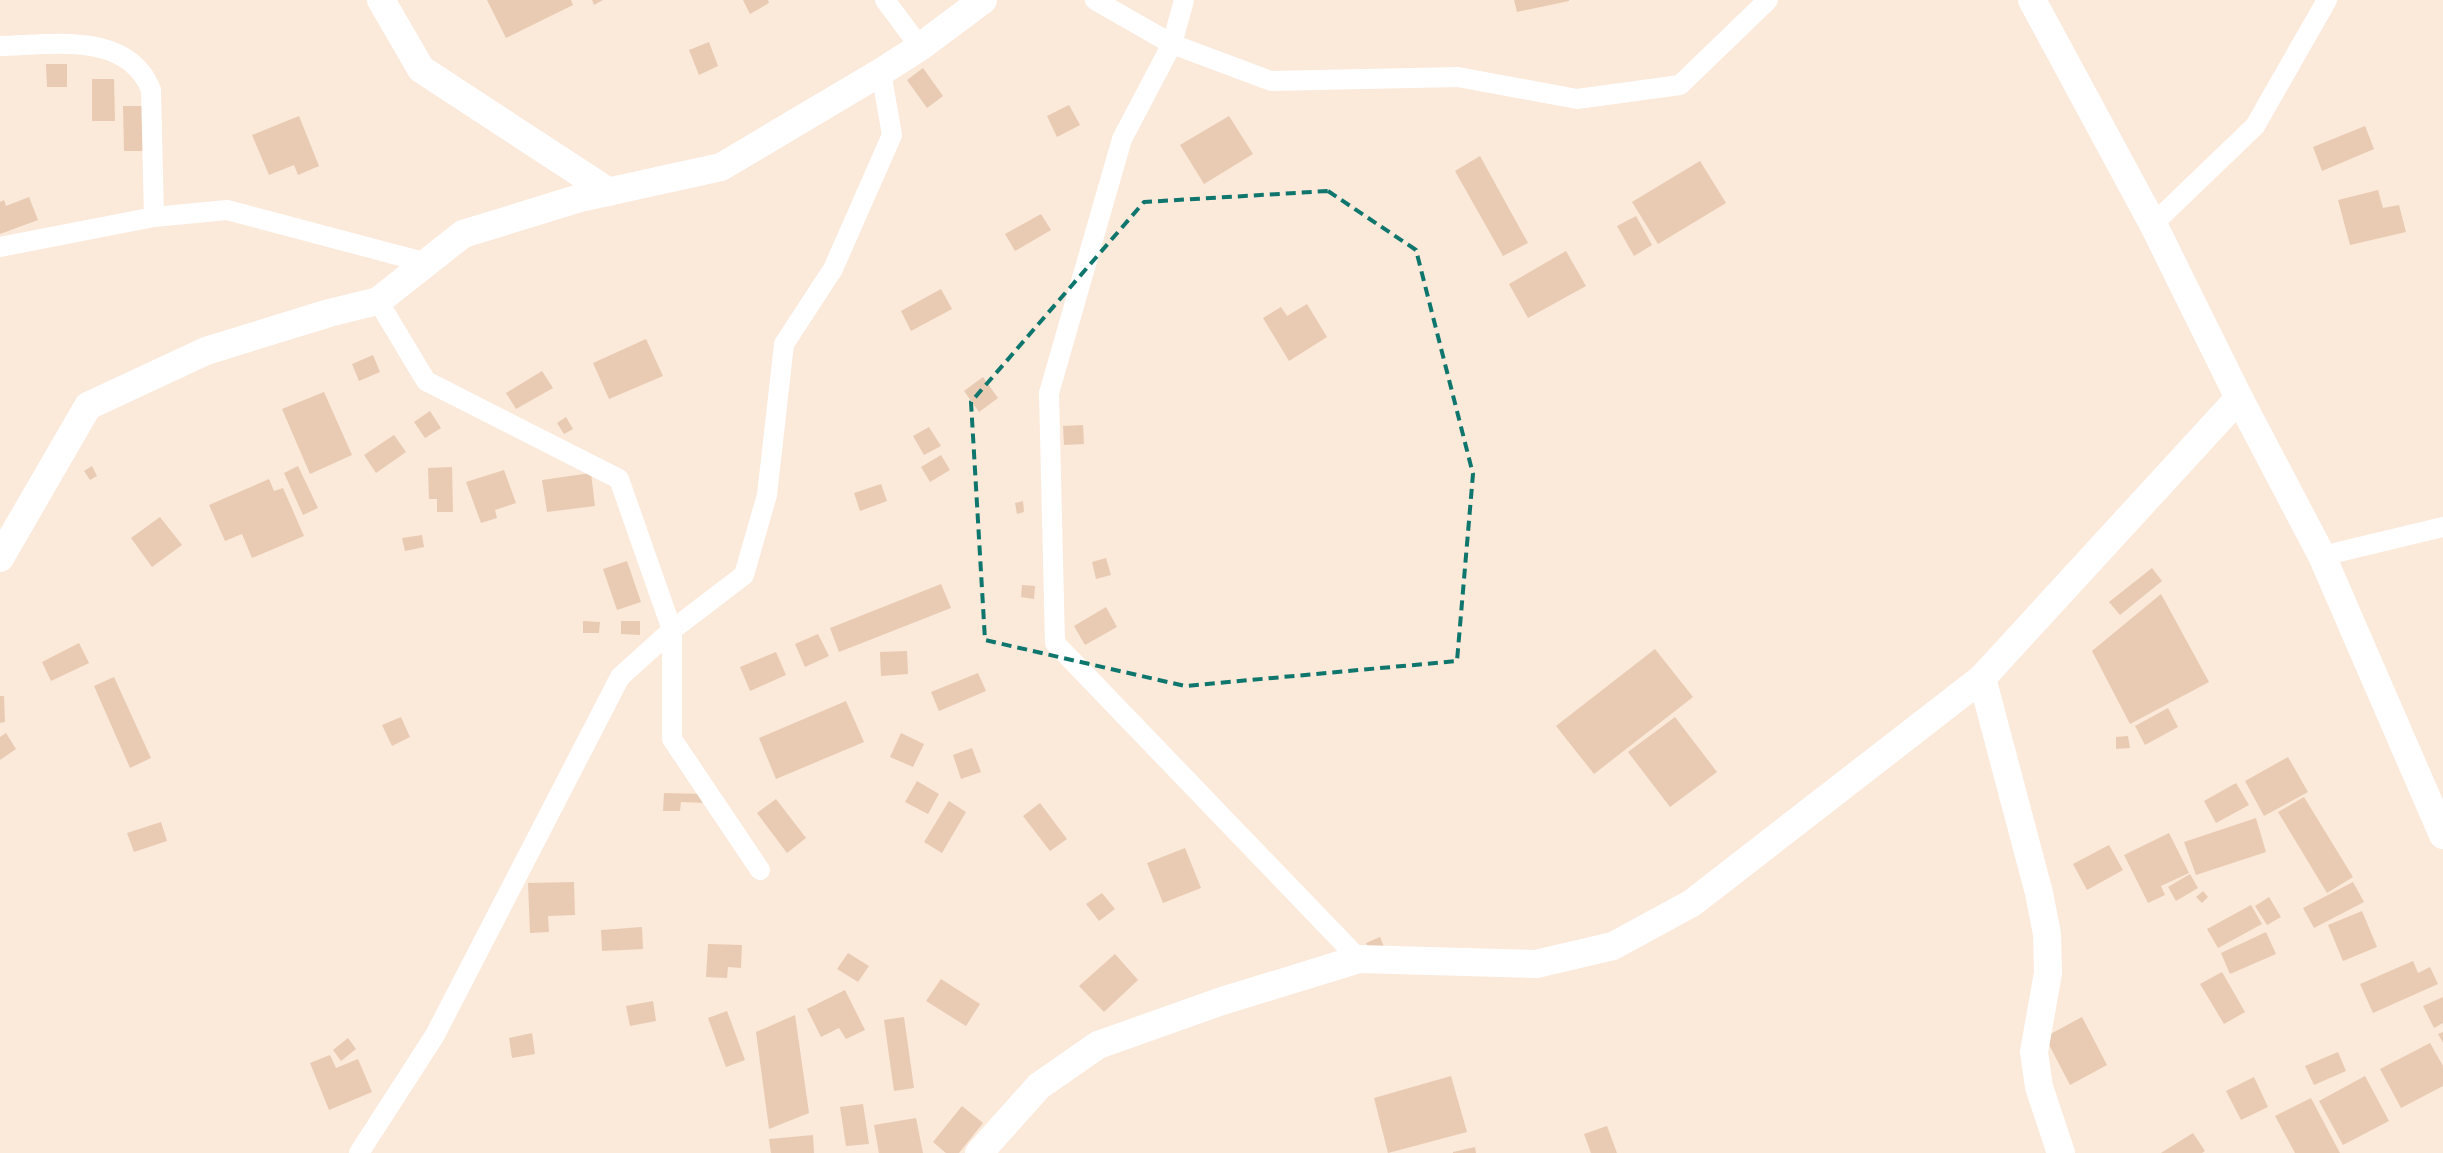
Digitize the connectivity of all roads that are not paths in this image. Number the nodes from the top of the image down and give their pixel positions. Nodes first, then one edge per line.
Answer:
1 (381, 0) edge
2 (884, 0) edge
3 (984, 0) edge
4 (1095, 0) edge
5 (1184, 0) edge
6 (1768, 0) edge
7 (2032, 0) edge
8 (2327, 0) edge
9 (1172, 44) junction
10 (0, 46) edge
11 (920, 47) junction
12 (881, 72) junction
13 (609, 192) junction
14 (154, 217) junction
15 (2153, 224) junction
16 (0, 246) edge
17 (427, 263) junction
18 (378, 301) junction
19 (2239, 398) junction
20 (2443, 527) edge
21 (2322, 556) junction
22 (0, 558) edge
23 (672, 630) junction
24 (1982, 678) junction
25 (2443, 835) edge
26 (760, 870) dead end
27 (1359, 959) junction
28 (360, 1153) edge
29 (980, 1153) edge
30 (2061, 1153) edge

1 - 13 street
2 - 11 lane
3 - 11 street
4 - 9 lane
5 - 9 lane
6 - 9 lane
7 - 15 street
8 - 15 lane
9 - 27 lane
10 - 14 lane
11 - 12 street
12 - 13 street
12 - 23 lane
13 - 17 street
14 - 16 lane
14 - 17 lane
15 - 19 street
17 - 18 street
18 - 22 street
18 - 23 lane
19 - 21 street
19 - 24 street
20 - 21 lane
21 - 25 street
23 - 26 lane
23 - 28 lane
24 - 27 street
24 - 30 street
27 - 29 street

